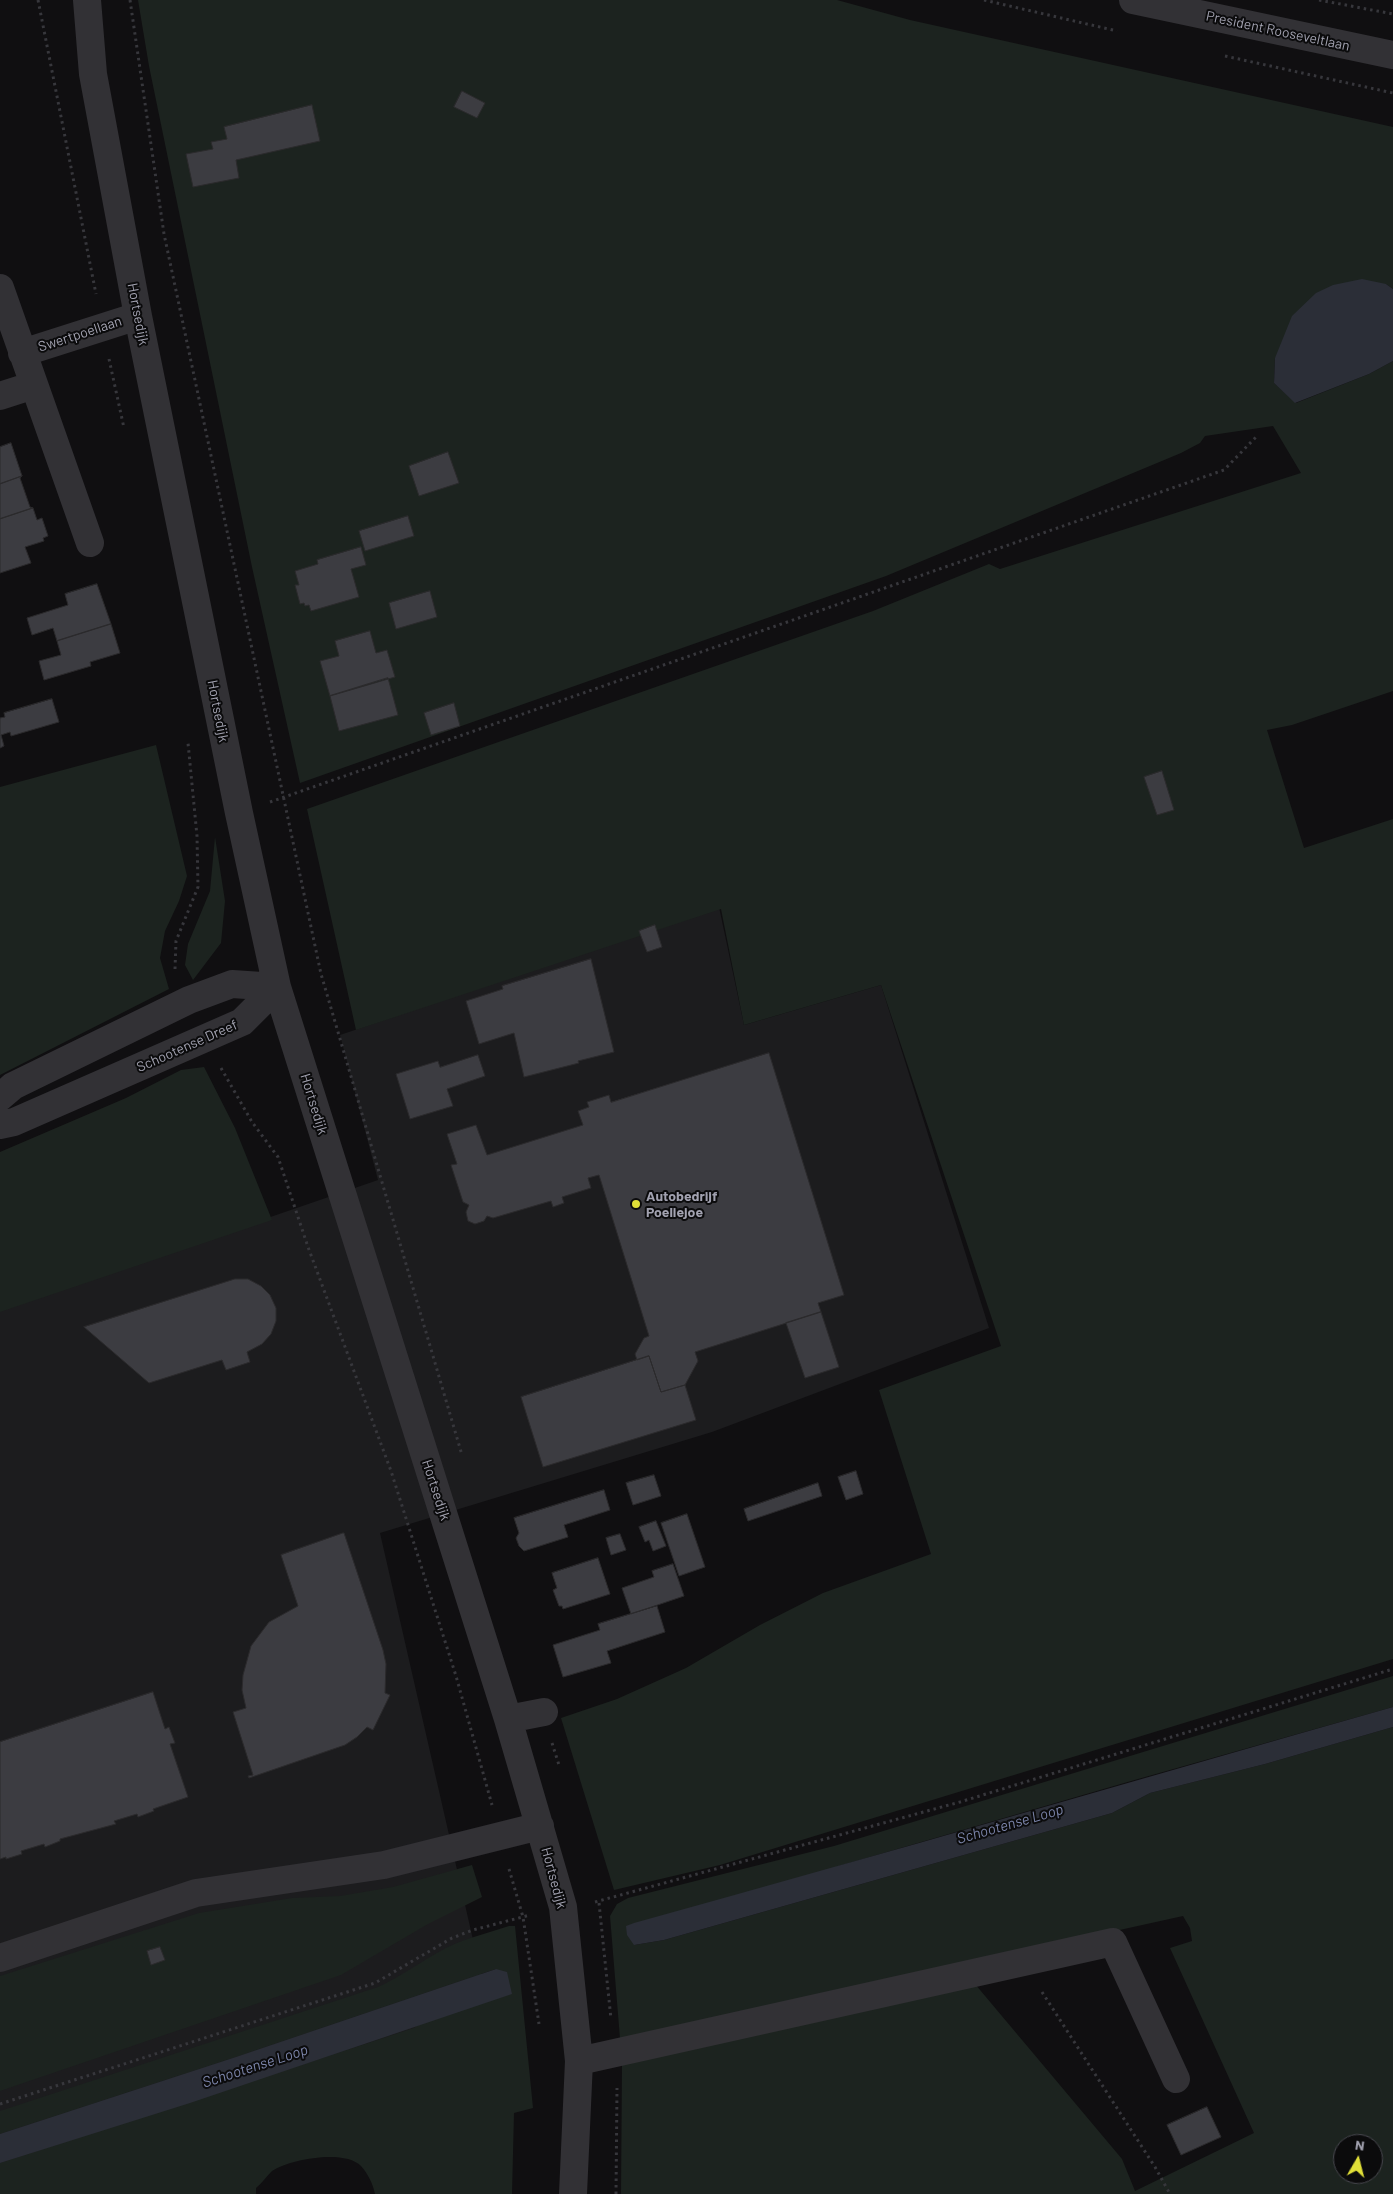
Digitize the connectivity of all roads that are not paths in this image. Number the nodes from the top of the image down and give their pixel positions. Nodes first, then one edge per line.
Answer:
1 (87, 0) edge
2 (1133, 0) edge
3 (1393, 54) edge
4 (3, 305) edge
5 (138, 316) junction
6 (22, 353) junction
7 (34, 385) junction
8 (0, 396) edge
9 (90, 543) dead end
10 (277, 987) junction
11 (0, 1097) edge
12 (0, 1125) edge
13 (544, 1712) road end
14 (508, 1719) junction
15 (540, 1826) junction
16 (0, 1958) edge
17 (579, 2061) junction
18 (1176, 2079) dead end
19 (573, 2194) edge

1 - 5 street, Hortsedijk
2 - 3 street, President Rooseveltlaan
4 - 6 street, Swertpoellaan
5 - 6 street, Swertpoellaan
5 - 10 street, Hortsedijk
6 - 7 street, Swertpoellaan
7 - 8 street
7 - 9 street
10 - 11 street
10 - 12 street, Schootense Dreef
10 - 14 street, Hortsedijk
13 - 14 street
14 - 15 street, Hortsedijk
15 - 16 street
15 - 17 street, Hortsedijk
17 - 18 street
17 - 19 street, Hortsedijk

